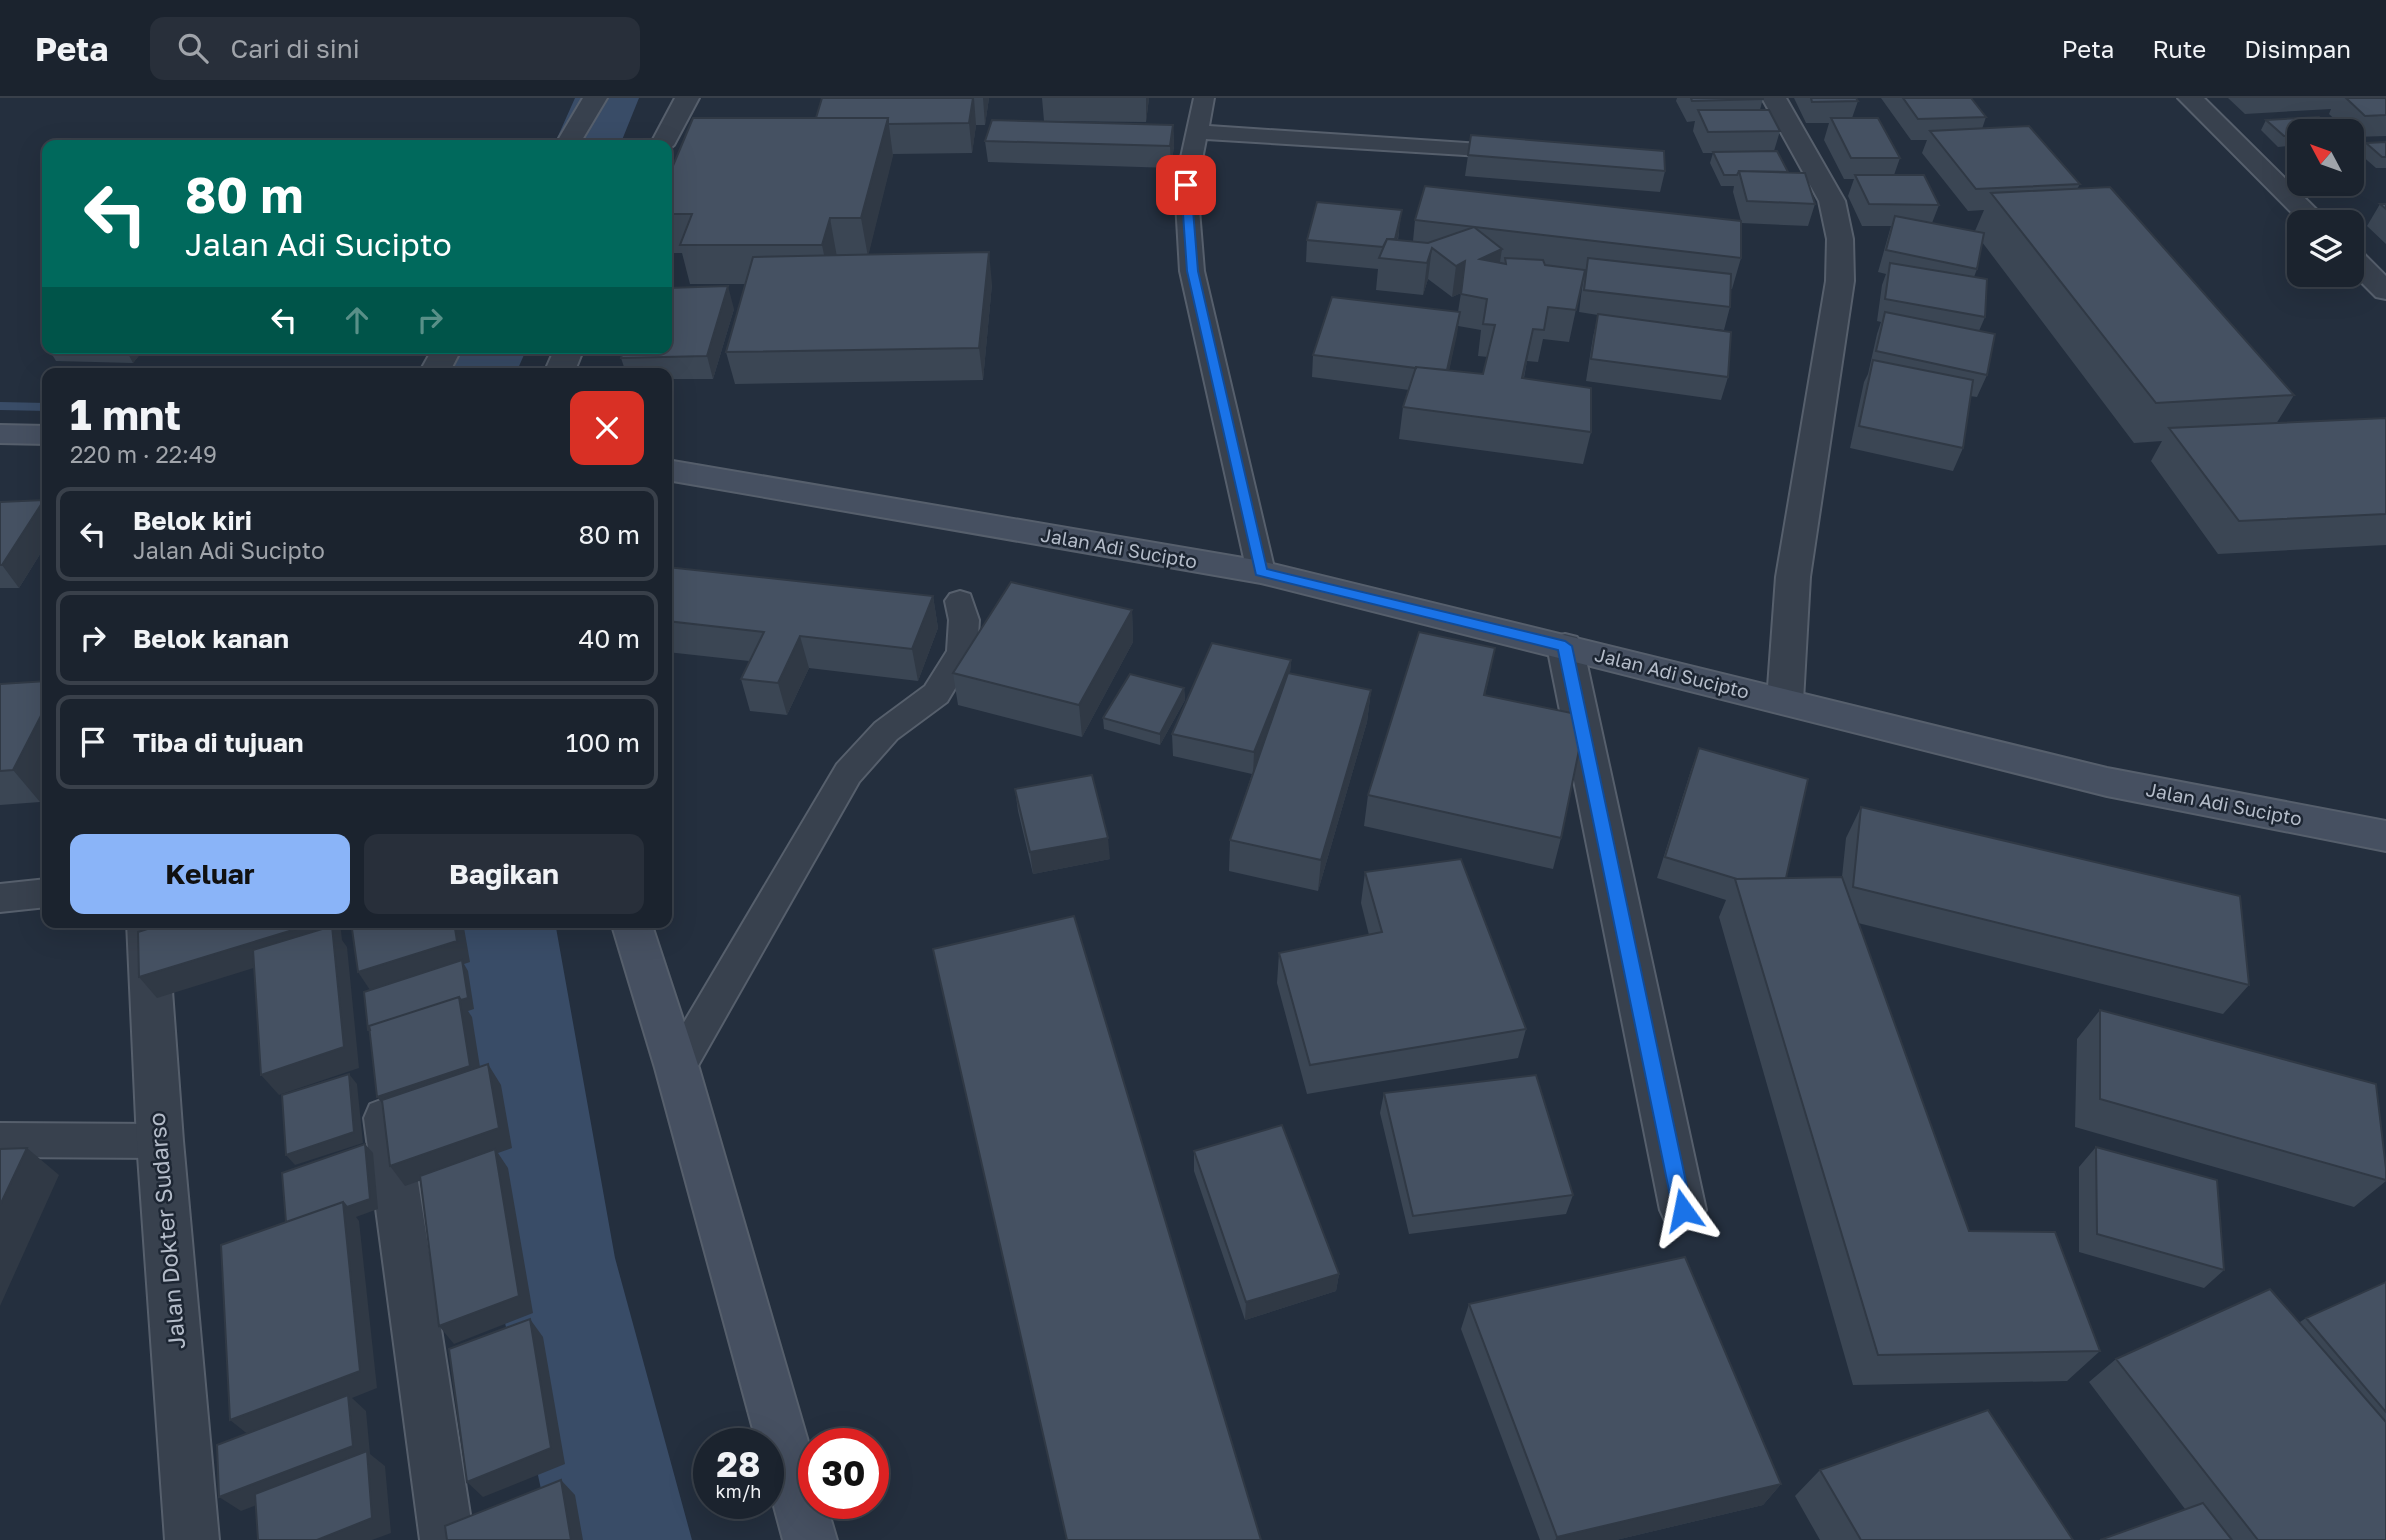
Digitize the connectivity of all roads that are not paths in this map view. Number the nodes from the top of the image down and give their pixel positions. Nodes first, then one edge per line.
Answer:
1 (595, 98) edge
2 (687, 98) edge
3 (1203, 98) edge
4 (1773, 98) edge
5 (2190, 98) edge
6 (1197, 132) junction
7 (570, 140) edge
8 (666, 140) edge
9 (1481, 150) edge
10 (2304, 210) edge
11 (2364, 270) edge
12 (2386, 291) edge
13 (0, 434) edge
14 (42, 435) edge
15 (672, 471) edge
16 (1261, 572) junction
17 (960, 601) dead end
18 (1565, 646) junction
19 (1785, 701) junction
20 (2386, 836) edge
21 (42, 894) edge
22 (0, 898) edge
23 (147, 928) edge
24 (633, 928) edge
25 (677, 1068) junction
26 (380, 1073) edge
27 (0, 1140) edge
28 (160, 1141) junction
29 (1683, 1210) dead end
30 (192, 1540) edge
31 (447, 1540) edge
32 (810, 1540) edge

1 - 7 street
2 - 8 street
3 - 6 lane
4 - 19 street
5 - 10 street
6 - 9 lane
6 - 16 lane
11 - 12 street
13 - 14 main road
15 - 16 main road, Jalan Adi Sucipto
16 - 18 main road, Jalan Adi Sucipto
17 - 25 lane
18 - 19 main road, Jalan Adi Sucipto
18 - 29 street
19 - 20 main road, Jalan Adi Sucipto
21 - 22 lane
23 - 28 street, Jalan Dokter Sudarso
24 - 25 main road
25 - 32 main road
26 - 31 street
27 - 28 lane
28 - 30 street, Jalan Dokter Sudarso

